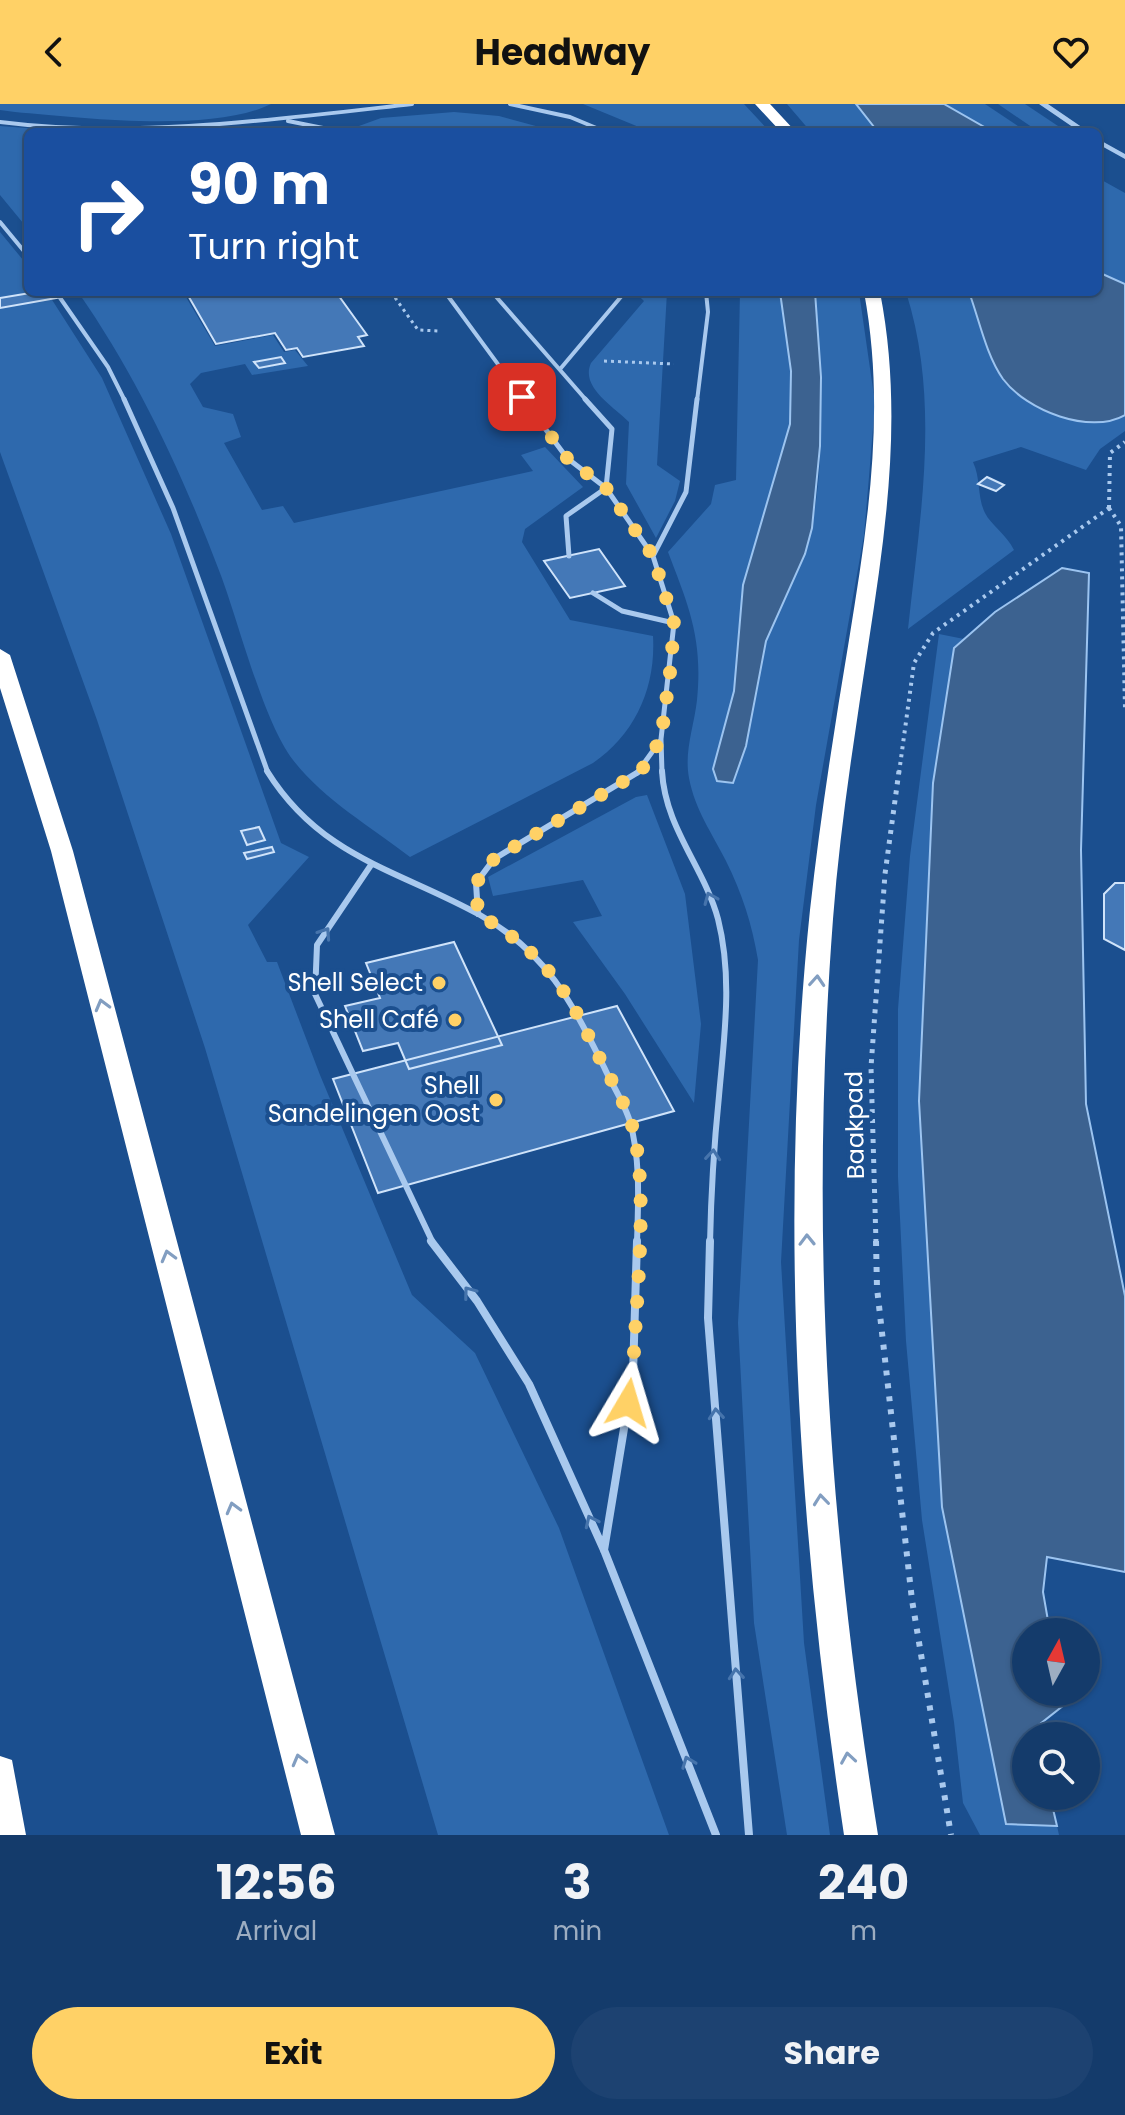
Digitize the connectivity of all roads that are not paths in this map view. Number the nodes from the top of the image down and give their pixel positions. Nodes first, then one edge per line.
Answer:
1 (412, 104) edge
2 (510, 104) edge
3 (762, 104) edge
4 (1043, 104) edge
5 (272, 120) junction
6 (0, 122) edge
7 (328, 128) edge
8 (596, 128) edge
9 (785, 128) edge
10 (1079, 128) edge
11 (1102, 143) edge
12 (1125, 157) edge
13 (0, 222) edge
14 (24, 251) edge
15 (59, 296) edge
16 (448, 296) edge
17 (496, 296) edge
18 (622, 296) edge
19 (706, 296) edge
20 (873, 296) edge
21 (561, 368) junction
22 (606, 488) junction
23 (569, 556) dead end
24 (653, 556) junction
25 (593, 593) dead end
26 (674, 623) junction
27 (0, 655) edge
28 (661, 739) junction
29 (371, 865) junction
30 (478, 914) junction
31 (604, 1550) junction
32 (0, 1772) edge
33 (9, 1835) edge
34 (318, 1835) edge
35 (716, 1835) edge
36 (749, 1835) edge
37 (861, 1835) edge

1 - 5 lane
2 - 8 lane
3 - 9 highway
4 - 10 street
5 - 6 lane
5 - 7 lane
11 - 12 street
13 - 14 lane
15 - 29 lane
16 - 22 lane
17 - 21 lane
18 - 21 lane
19 - 24 lane
37 -> 20 highway
21 - 22 lane
22 - 23 lane
22 - 24 lane
24 - 26 lane
25 - 26 lane
26 - 28 lane
34 -> 27 highway
28 - 30 lane
36 -> 28 lane
29 - 30 lane
31 -> 29 lane
30 - 31 lane
35 -> 31 lane
32 - 33 highway

